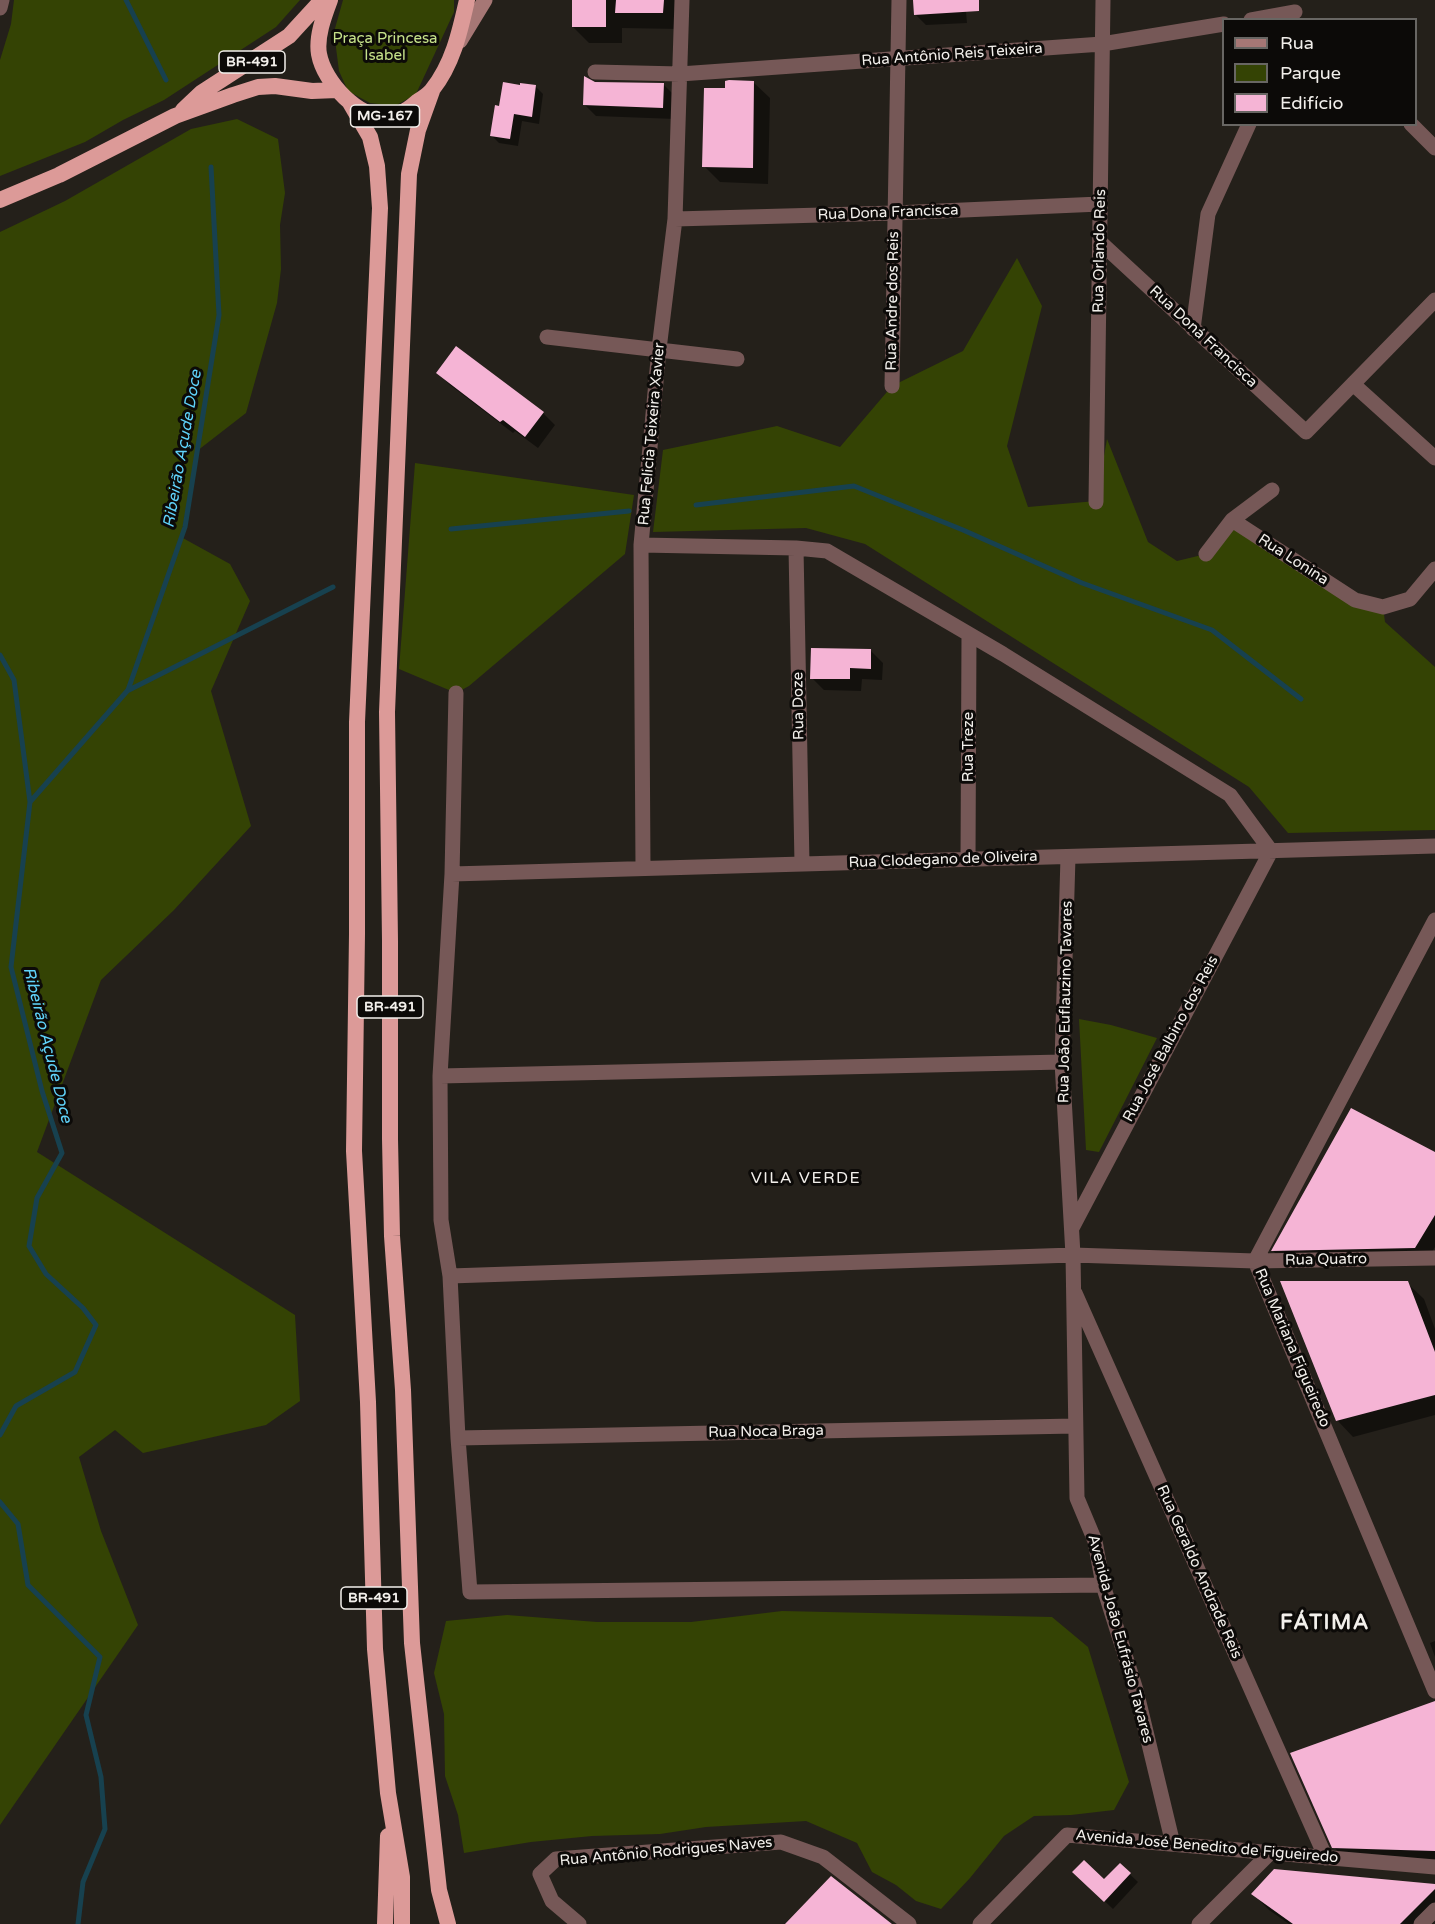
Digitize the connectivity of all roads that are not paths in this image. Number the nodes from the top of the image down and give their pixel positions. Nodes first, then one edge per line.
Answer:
1 (2, 0) edge
2 (322, 0) edge
3 (330, 0) edge
4 (467, 0) edge
5 (485, 0) edge
6 (682, 0) edge
7 (899, 0) edge
8 (1103, 0) edge
9 (1282, 0) edge
10 (0, 8) edge
11 (1299, 13) edge
12 (1265, 18) edge
13 (1222, 24) edge
14 (1102, 44) junction
15 (457, 46) junction
16 (898, 58) junction
17 (595, 72) dead end
18 (680, 74) junction
19 (432, 91) junction
20 (343, 95) junction
21 (175, 116) junction
22 (1247, 126) edge
23 (1413, 126) edge
24 (1435, 148) edge
25 (0, 200) edge
26 (1100, 204) junction
27 (895, 213) junction
28 (675, 219) junction
29 (1100, 242) junction
30 (1435, 300) edge
31 (1193, 329) junction
32 (547, 337) dead end
33 (659, 349) junction
34 (737, 359) dead end
35 (1353, 384) junction
36 (891, 386) dead end
37 (1435, 458) edge
38 (1272, 490) dead end
39 (1096, 502) dead end
40 (1232, 520) junction
41 (641, 544) junction
42 (796, 548) junction
43 (1206, 554) dead end
44 (1435, 569) edge
45 (969, 635) junction
46 (456, 693) dead end
47 (1435, 846) edge
48 (1271, 851) junction
49 (1068, 856) junction
50 (968, 859) junction
51 (802, 864) junction
52 (643, 868) junction
53 (452, 874) junction
54 (1435, 920) edge
55 (1062, 1062) junction
56 (440, 1076) junction
57 (1072, 1228) junction
58 (1073, 1254) junction
59 (1435, 1258) edge
60 (1256, 1261) junction
61 (450, 1276) junction
62 (1072, 1286) junction
63 (1075, 1426) junction
64 (458, 1438) junction
65 (1103, 1585) junction
66 (1435, 1691) edge
67 (388, 1793) junction
68 (1173, 1844) junction
69 (1270, 1853) junction
70 (1326, 1858) junction
71 (1435, 1867) edge
72 (1435, 1910) edge
73 (386, 1924) edge
74 (402, 1924) edge
75 (448, 1924) edge
76 (579, 1924) edge
77 (909, 1924) edge
78 (980, 1924) edge
79 (1199, 1924) edge
80 (1422, 1924) edge

1 - 10 street
2 - 21 highway, BR-491
3 - 20 highway, MG-167
4 - 15 highway, MG-167
5 - 15 main road
6 - 18 street, Rua Felicia Teixeira Xavier
7 - 16 street, Rua Andre dos Reis
8 - 14 street, Rua Orlando Reis
9 - 11 street
11 - 12 street
13 - 14 street, Rua Antônio Reis Teixeira
14 - 16 street, Rua Antônio Reis Teixeira
14 - 26 street, Rua Orlando Reis
15 - 19 highway, MG-167
16 - 18 street, Rua Antônio Reis Teixeira
16 - 27 street, Rua Andre dos Reis
17 - 18 street, Rua Antônio Reis Teixeira
18 - 28 street, Rua Felicia Teixeira Xavier
19 - 20 highway, MG-167
19 - 75 highway, BR-491
20 - 21 highway, BR-491
20 - 67 highway, BR-491
21 - 25 highway, BR-491
22 - 31 street
23 - 24 street
26 - 27 street, Rua Dona Francisca
26 - 29 street, Rua Orlando Reis
27 - 28 street, Rua Dona Francisca
27 - 36 street, Rua Andre dos Reis
28 - 33 street, Rua Felicia Teixeira Xavier
29 - 31 street, Rua Doná Francisca
29 - 39 street, Rua Orlando Reis
30 - 35 street
31 - 35 street, Rua Doná Francisca
32 - 33 street
33 - 34 street
33 - 41 street, Rua Felicia Teixeira Xavier
35 - 37 street
38 - 40 street
40 - 43 street
40 - 44 street, Rua Lonina
41 - 42 street
41 - 52 street, Rua Felicia Teixeira Xavier
42 - 45 street
42 - 51 street, Rua Doze
45 - 48 street
45 - 50 street, Rua Treze
46 - 53 street
47 - 48 street, Rua Clodegano de Oliveira
48 - 49 street, Rua Clodegano de Oliveira
48 - 57 street, Rua José Balbino dos Reis
49 - 50 street, Rua Clodegano de Oliveira
49 - 55 street, Rua João Euflauzino Tavares
50 - 51 street, Rua Clodegano de Oliveira
51 - 52 street, Rua Clodegano de Oliveira
52 - 53 street, Rua Clodegano de Oliveira
53 - 56 street
54 - 60 street, Rua Mariana Figueiredo
55 - 56 street
55 - 57 street, Rua João Euflauzino Tavares
56 - 61 street
57 - 58 street, Rua João Euflauzino Tavares
58 - 60 street, Rua Quatro
58 - 61 street, Rua Quatro
58 - 62 street, Avenida João Eufrásio Tavares
59 - 60 street, Rua Quatro
60 - 66 street, Rua Mariana Figueiredo
61 - 64 street
62 - 63 street, Avenida João Eufrásio Tavares
62 - 70 street, Rua Geraldo Andrade Reis
63 - 64 street, Rua Noca Braga
63 - 65 street, Avenida João Eufrásio Tavares
64 - 65 street
65 - 68 street, Avenida João Eufrásio Tavares
67 - 73 highway, BR-491
67 - 74 highway, BR-491
68 - 69 street, Avenida José Benedito de Figueiredo
68 - 78 street, Avenida José Benedito de Figueiredo
69 - 70 street, Avenida José Benedito de Figueiredo
69 - 79 street
70 - 71 street, Avenida José Benedito de Figueiredo
72 - 80 street
76 - 77 street, Rua Antônio Rodrigues Naves

